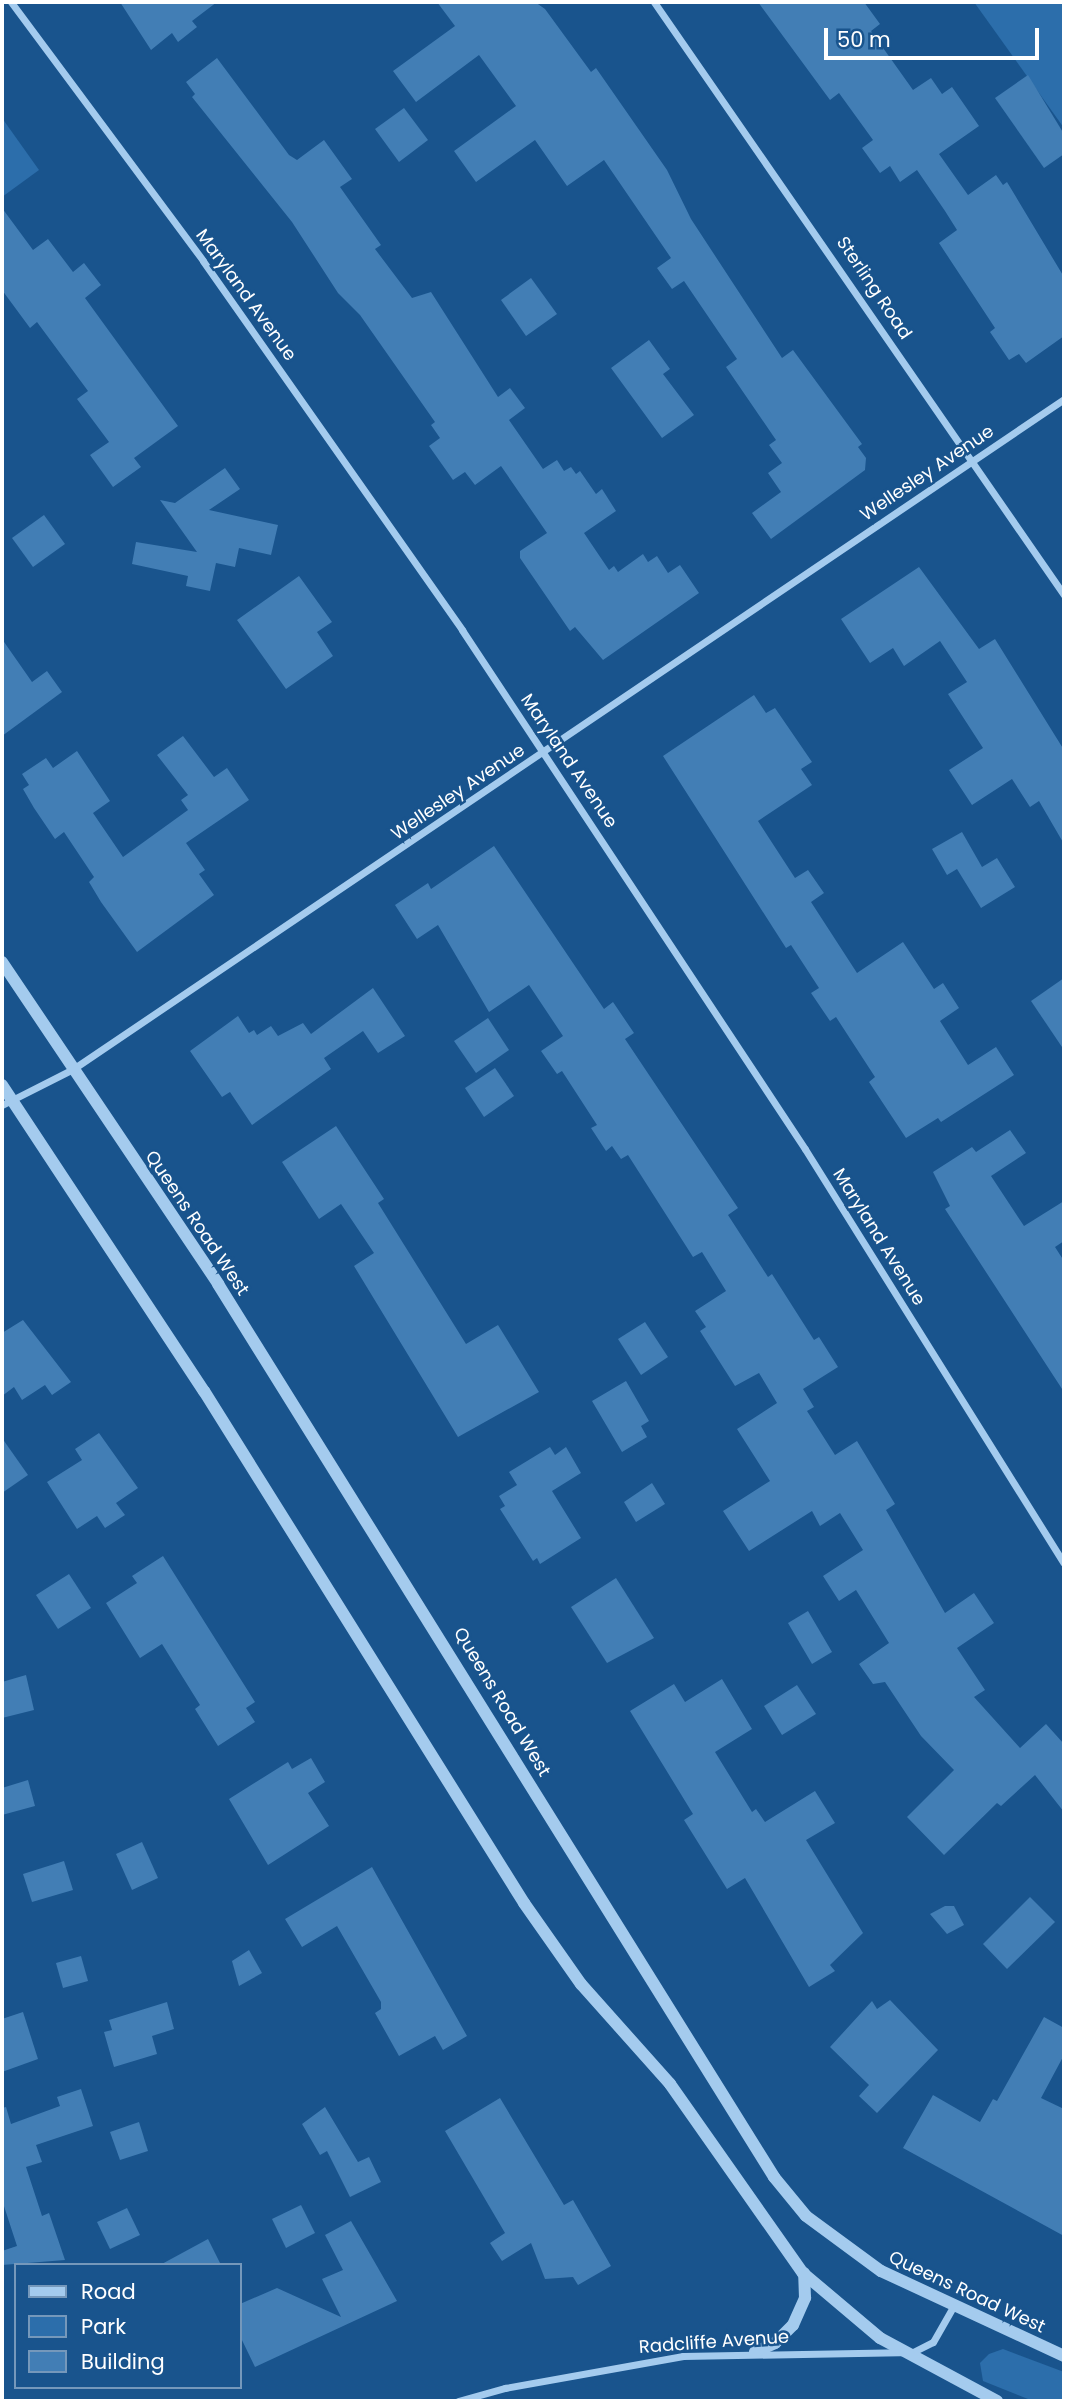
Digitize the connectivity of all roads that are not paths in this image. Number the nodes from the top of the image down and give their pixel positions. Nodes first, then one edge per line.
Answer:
1 (11, 2) edge
2 (654, 2) edge
3 (1064, 400) edge
4 (974, 461) junction
5 (1064, 595) edge
6 (544, 753) junction
7 (2, 962) edge
8 (73, 1069) junction
9 (2, 1085) edge
10 (7, 1103) edge
11 (1064, 1563) edge
12 (803, 2273) junction
13 (953, 2307) junction
14 (755, 2352) junction
15 (903, 2353) junction
16 (1064, 2356) edge
17 (458, 2401) edge
18 (997, 2401) edge

1 - 6 street, Maryland Avenue
2 - 4 street, Sterling Road
3 - 4 street, Wellesley Avenue
4 - 5 street, Sterling Road
4 - 6 street, Wellesley Avenue
6 - 8 street, Wellesley Avenue
6 - 11 street, Maryland Avenue
7 - 8 street, Queens Road West
8 - 10 street, Wellesley Avenue
8 - 13 street, Queens Road West
9 - 10 street
10 - 12 street
12 - 14 street
12 - 15 street
13 - 15 street, Radcliffe Avenue
13 - 16 street, Queens Road West
14 - 15 street, Radcliffe Avenue
14 - 17 street, Radcliffe Avenue
15 - 18 street

